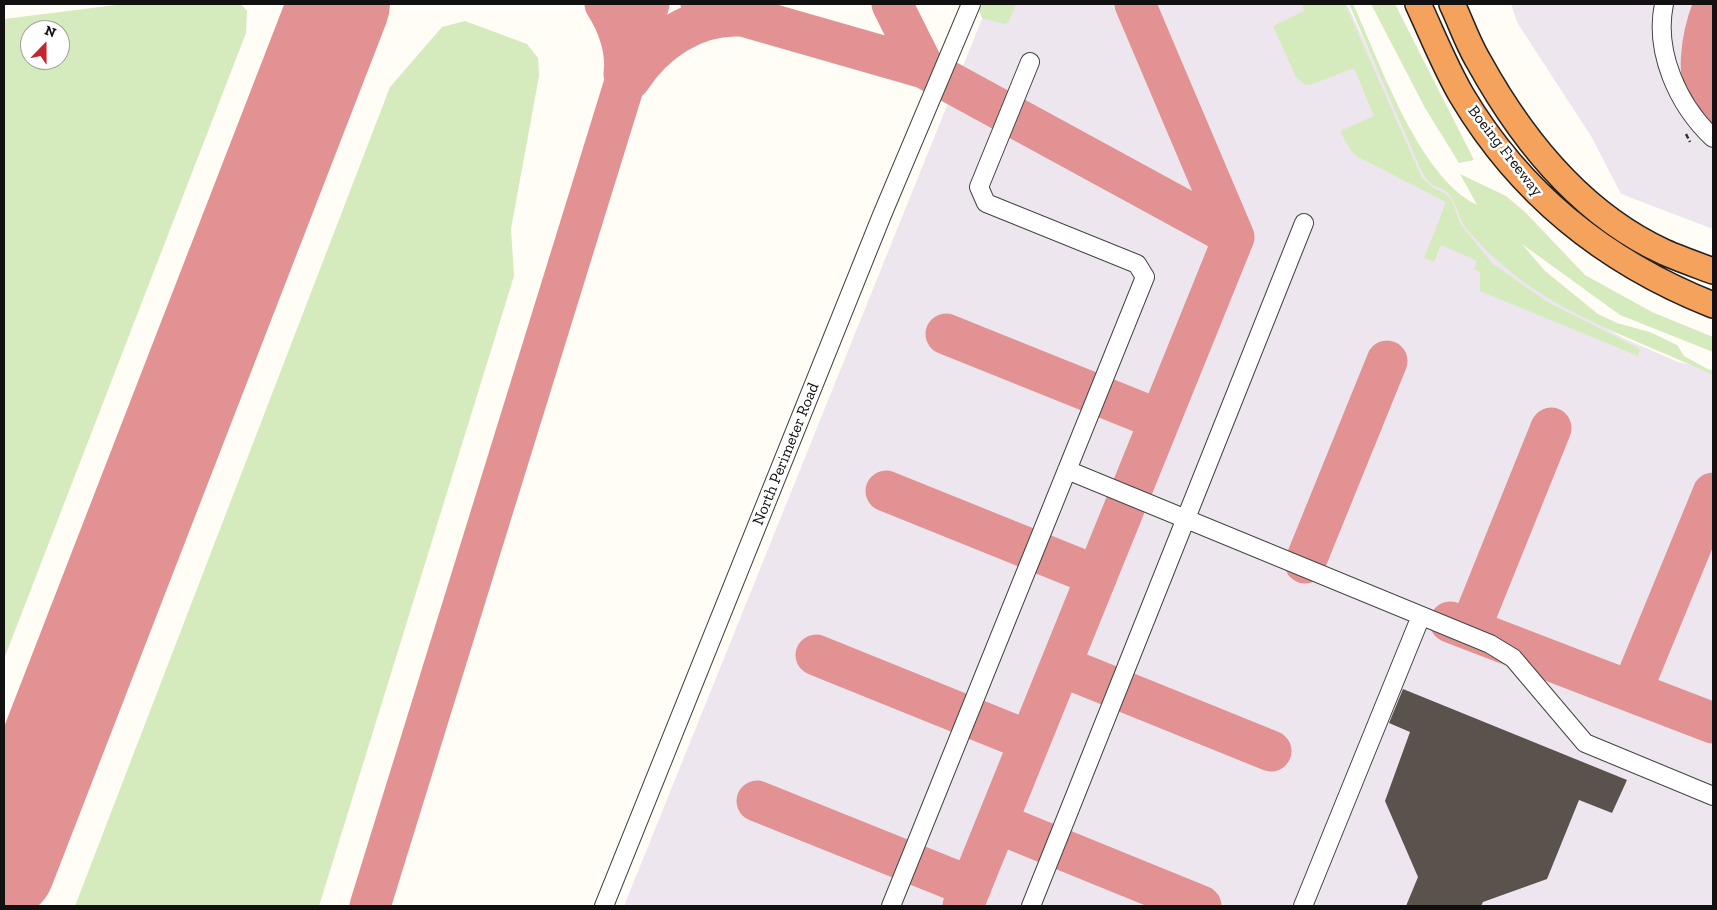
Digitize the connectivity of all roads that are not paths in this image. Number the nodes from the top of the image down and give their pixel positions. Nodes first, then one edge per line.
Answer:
1 (971, 4) edge
2 (1418, 4) edge
3 (1664, 4) edge
4 (1453, 6) edge
5 (1030, 62) dead end
6 (1713, 138) edge
7 (1304, 224) dead end
8 (1713, 272) edge
9 (1713, 305) edge
10 (1067, 470) junction
11 (1186, 519) junction
12 (1422, 616) junction
13 (1713, 796) edge
14 (604, 906) edge
15 (891, 906) edge
16 (1031, 906) edge
17 (1303, 906) edge

1 - 14 street, North Perimeter Road
2 - 9 highway, Boeing Freeway
3 - 6 street
4 - 8 highway, Boeing Freeway
5 - 10 street
7 - 11 street
10 - 11 street
10 - 15 street
11 - 12 street
11 - 16 street
12 - 13 street
12 - 17 street

